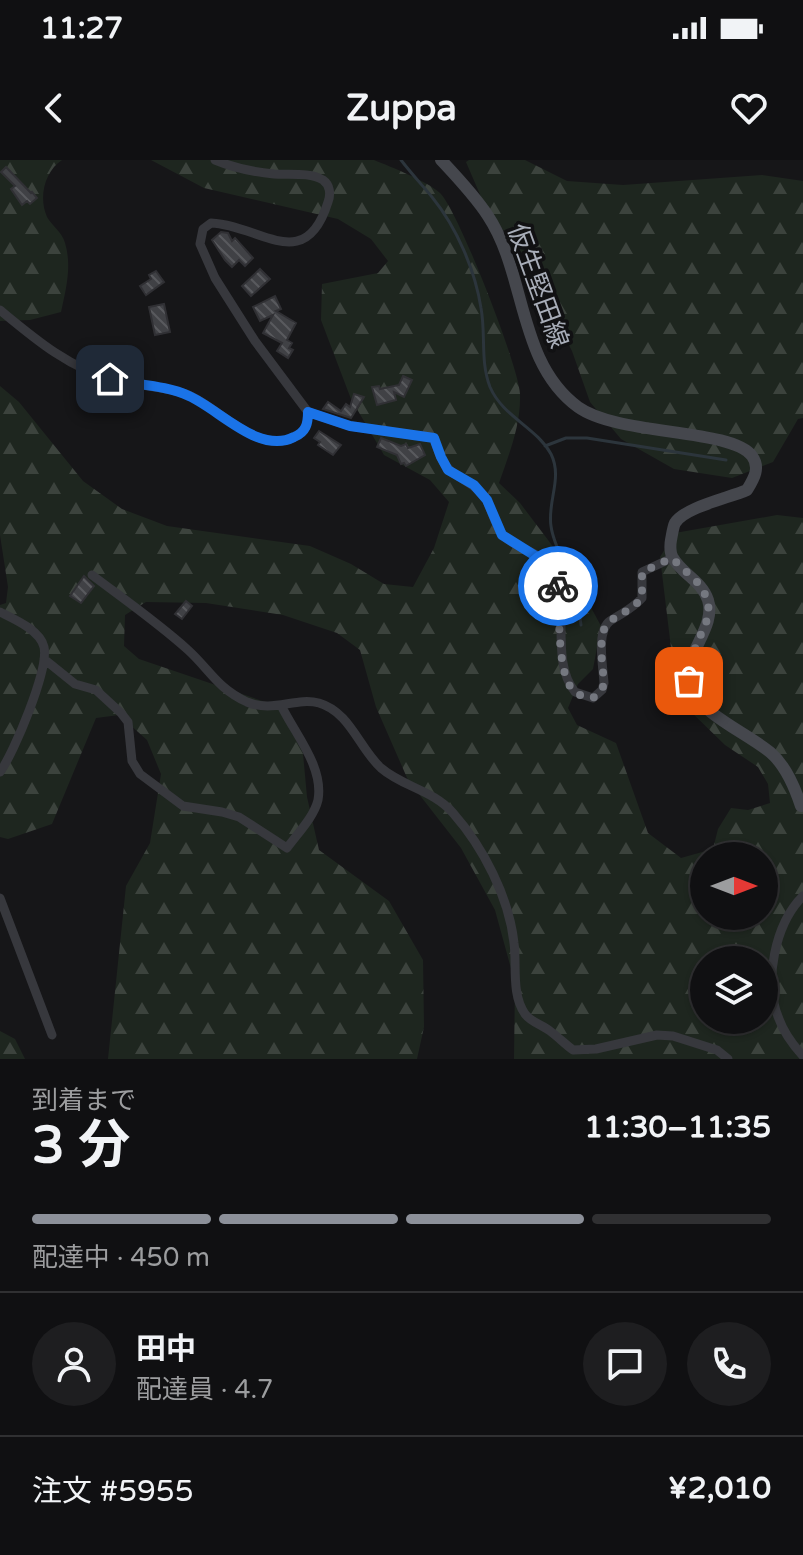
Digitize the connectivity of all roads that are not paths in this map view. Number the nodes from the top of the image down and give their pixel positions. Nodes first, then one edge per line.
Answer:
1 (215, 160) edge
2 (441, 160) edge
3 (0, 310) edge
4 (308, 412) junction
5 (672, 558) junction
6 (92, 575) dead end
7 (0, 612) edge
8 (44, 659) junction
9 (282, 707) junction
10 (0, 772) edge
11 (801, 806) edge
12 (803, 896) edge
13 (0, 898) edge
14 (52, 1035) dead end
15 (803, 1056) edge
16 (728, 1059) edge

1 - 4 street
2 - 5 main road, 仮生堅田線
3 - 4 street
4 - 5 street
5 - 11 main road
6 - 9 street
7 - 8 street
8 - 9 street
8 - 10 street
9 - 16 street
12 - 15 street
13 - 14 street

